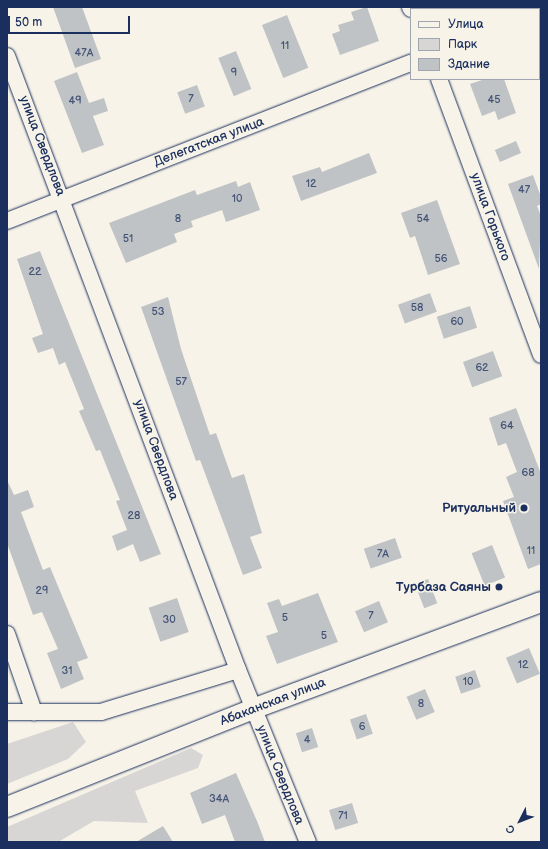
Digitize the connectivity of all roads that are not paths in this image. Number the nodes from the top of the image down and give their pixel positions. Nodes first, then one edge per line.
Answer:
1 (7, 56) edge
2 (410, 64) edge
3 (439, 80) edge
4 (62, 199) junction
5 (7, 221) edge
6 (541, 355) edge
7 (541, 602) edge
8 (7, 634) edge
9 (238, 670) junction
10 (253, 709) junction
11 (7, 712) edge
12 (34, 712) junction
13 (7, 807) edge
14 (308, 842) edge

1 - 4 street, улица Свердлова
2 - 4 street, Делегатская улица
3 - 6 street, улица Горького
4 - 5 street, Делегатская улица
4 - 9 street, улица Свердлова
7 - 10 main road, Абаканская улица
8 - 12 street
9 - 10 street, улица Свердлова
9 - 12 street
10 - 13 main road, Абаканская улица
10 - 14 street, улица Свердлова
11 - 12 street

